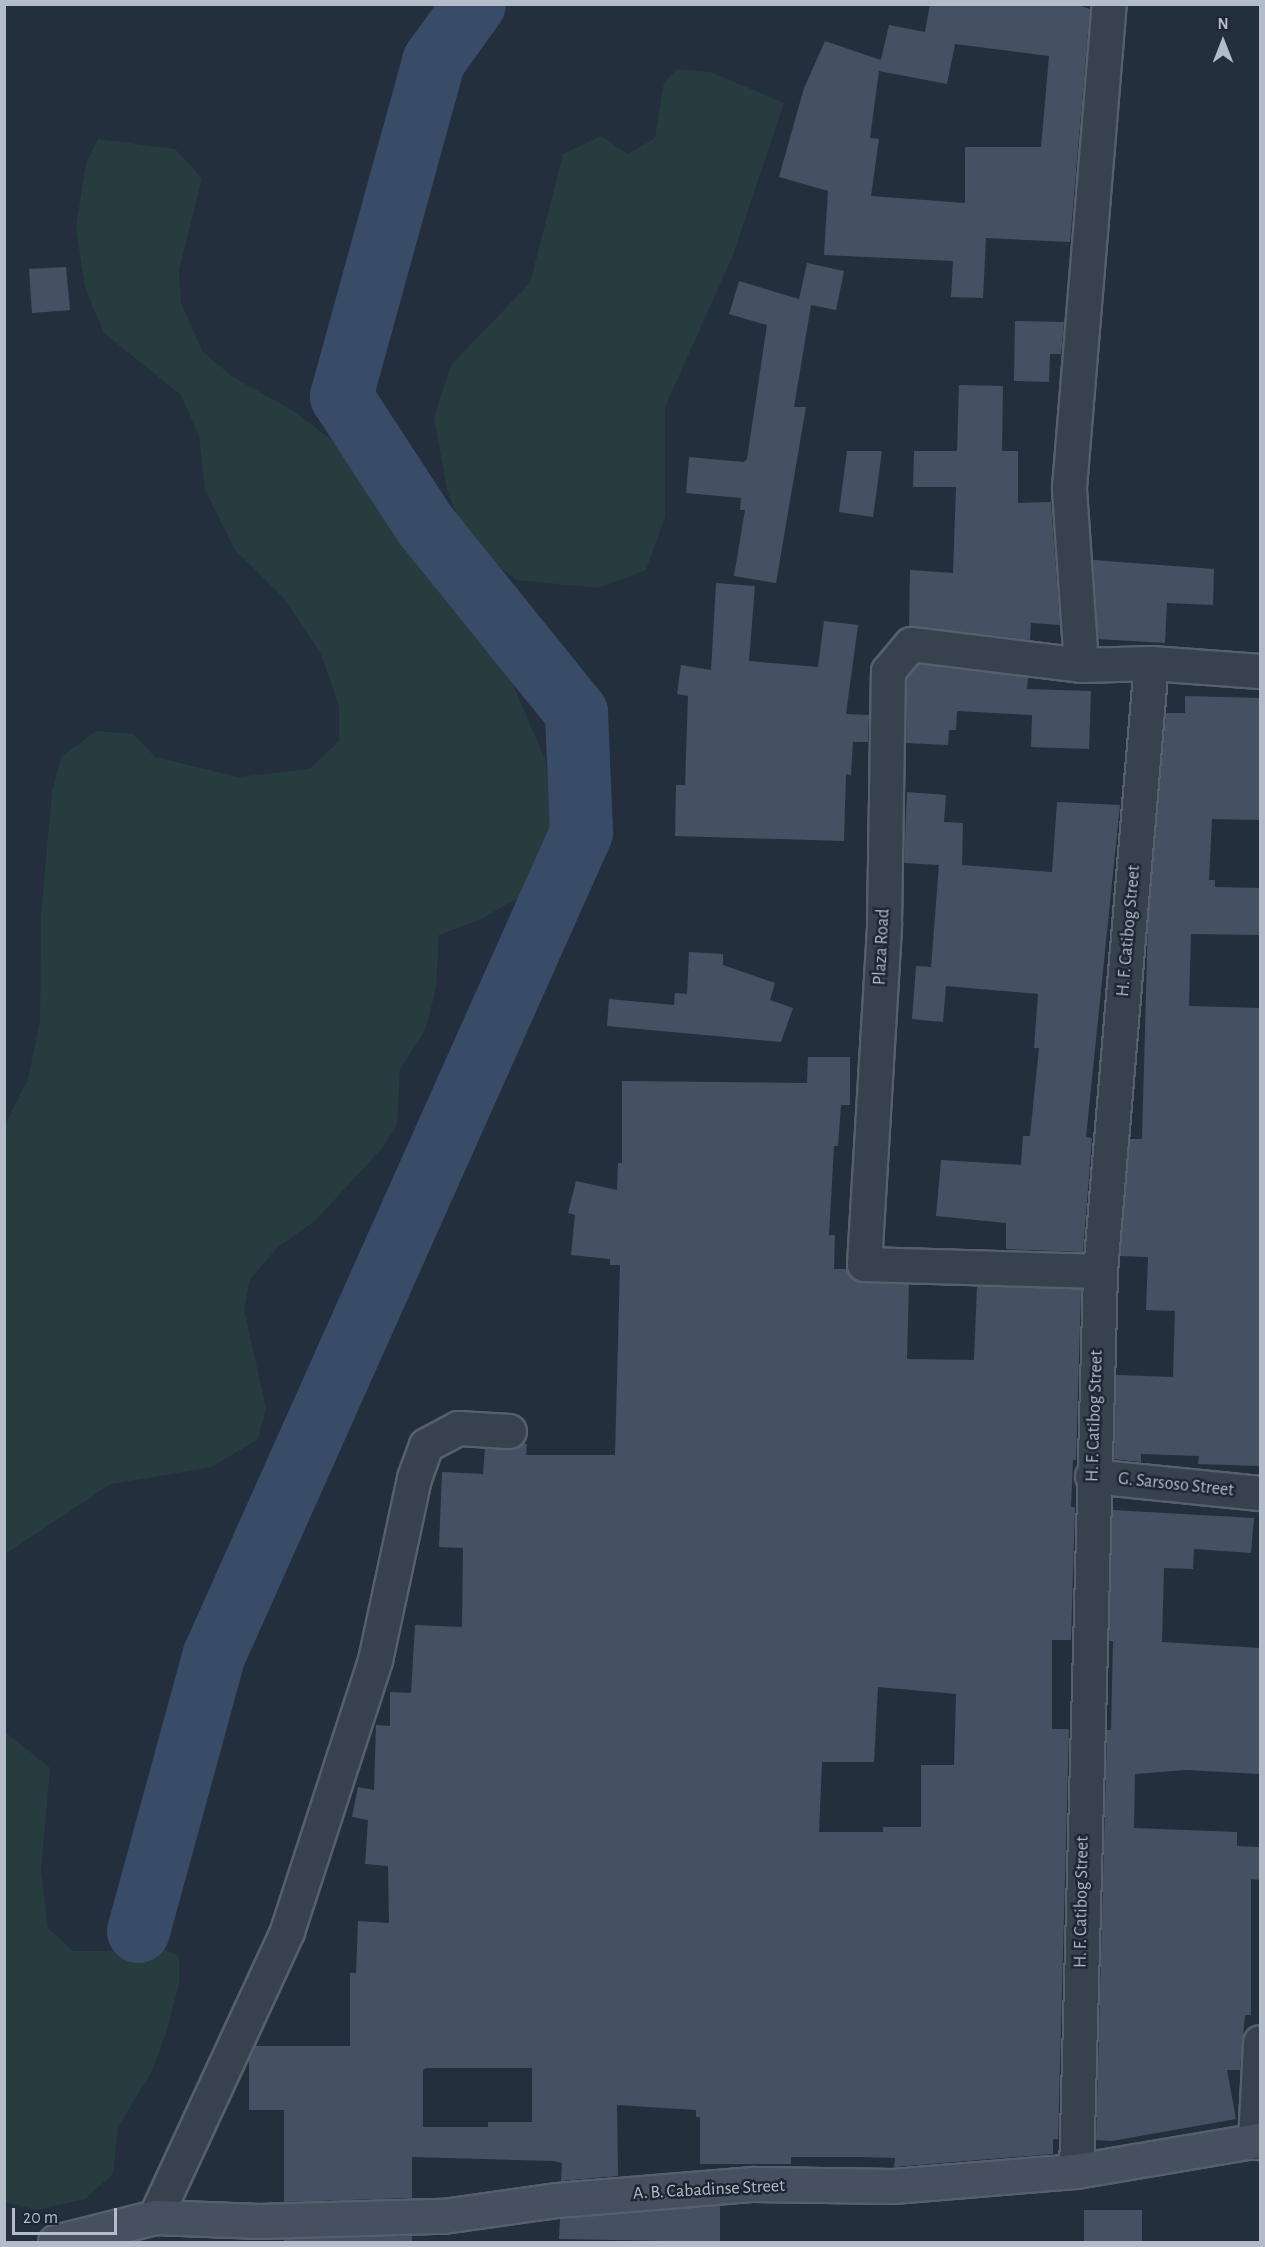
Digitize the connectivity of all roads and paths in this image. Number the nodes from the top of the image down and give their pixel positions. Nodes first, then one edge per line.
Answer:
1 (1109, 4) edge
2 (1151, 663) junction
3 (1081, 665) junction
4 (1260, 671) edge
5 (1100, 1270) junction
6 (509, 1431) dead end
7 (1092, 1476) junction
8 (1260, 1493) edge
9 (1260, 2042) edge
10 (1258, 2141) edge
11 (1076, 2171) junction
12 (155, 2217) junction
13 (55, 2242) edge

1 - 3 street
2 - 3 street, Plaza Road
2 - 4 street, Plaza Road
2 - 5 street, H. F. Catibog Street
3 - 5 street, Plaza Road
5 - 7 street, H. F. Catibog Street
6 - 12 street
7 - 8 street, G. Sarsoso Street
7 - 11 street, H. F. Catibog Street
9 - 10 street
10 - 11 street, A. B. Cabadinse Street
11 - 12 street, A. B. Cabadinse Street
12 - 13 street, A. B. Cabadinse Street

